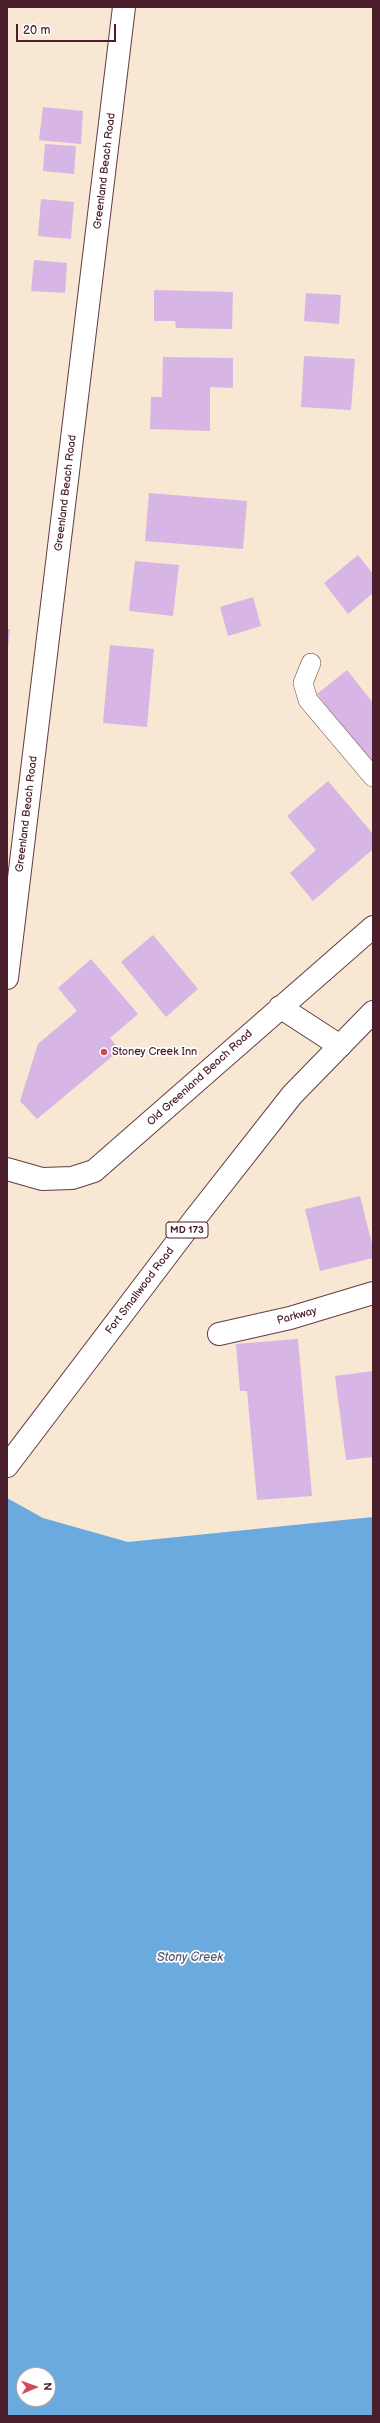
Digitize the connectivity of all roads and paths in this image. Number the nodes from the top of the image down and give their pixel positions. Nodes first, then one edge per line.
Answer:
1 (124, 7) edge
2 (311, 664) dead end
3 (373, 777) edge
4 (373, 927) edge
5 (7, 978) edge
6 (280, 1007) junction
7 (373, 1012) edge
8 (340, 1046) junction
9 (7, 1170) edge
10 (373, 1292) edge
11 (219, 1334) dead end
12 (10, 1462) edge

1 - 5 street, Greenland Beach Road
2 - 3 lane
4 - 6 street, Old Greenland Beach Road
6 - 8 street
6 - 9 street, Old Greenland Beach Road
7 - 8 street, Fort Smallwood Road / MD 173
8 - 12 street, Fort Smallwood Road / MD 173
10 - 11 street, Parkway

